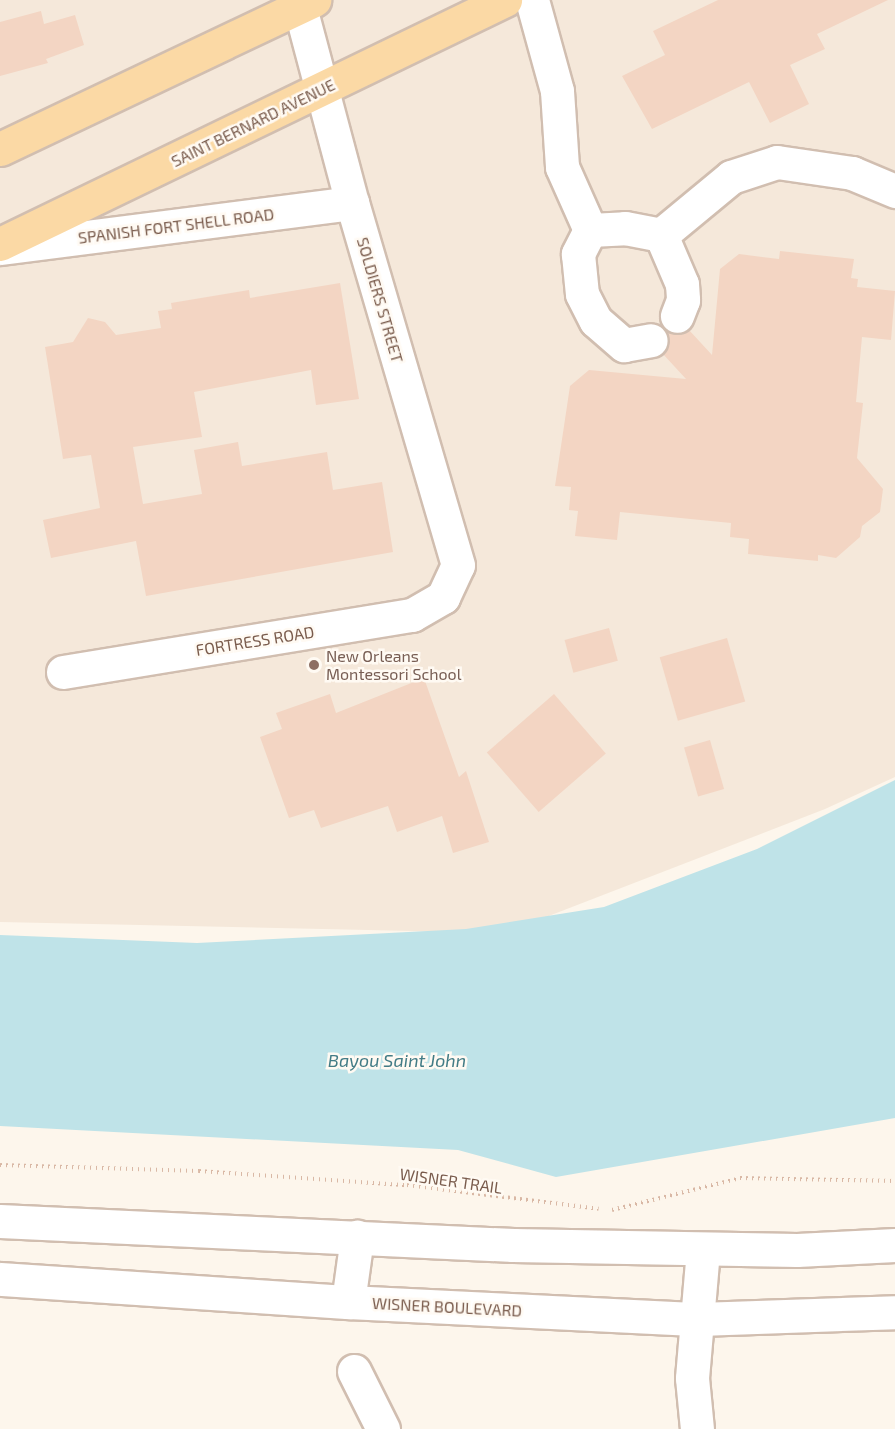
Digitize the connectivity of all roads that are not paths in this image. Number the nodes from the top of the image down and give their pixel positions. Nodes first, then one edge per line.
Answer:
1 (506, 0) edge
2 (532, 0) edge
3 (304, 2) edge
4 (323, 90) junction
5 (0, 149) edge
6 (895, 191) edge
7 (352, 203) junction
8 (590, 230) junction
9 (661, 235) junction
10 (0, 246) edge
11 (677, 316) dead end
12 (651, 340) dead end
13 (443, 597) joint
14 (63, 672) dead end
15 (0, 1221) edge
16 (357, 1238) junction
17 (895, 1245) edge
18 (703, 1248) junction
19 (0, 1279) edge
20 (348, 1302) junction
21 (895, 1312) edge
22 (699, 1319) junction
23 (354, 1371) dead end
24 (383, 1429) edge
25 (697, 1429) edge

1 - 4 main road, SAINT BERNARD AVENUE
2 - 8 street
3 - 4 street, SOLDIERS STREET
3 - 5 main road
4 - 7 street, SOLDIERS STREET
4 - 10 main road, SAINT BERNARD AVENUE
6 - 9 street
7 - 10 street, SPANISH FORT SHELL ROAD
7 - 13 street, SOLDIERS STREET
8 - 9 street
8 - 12 street
9 - 11 street
13 - 14 street, FORTRESS ROAD
15 - 16 street
16 - 18 street
16 - 20 street
17 - 18 street
18 - 22 street
19 - 20 street, WISNER BOULEVARD
20 - 22 street, WISNER BOULEVARD
21 - 22 street, WISNER BOULEVARD
22 - 25 street
23 - 24 street

